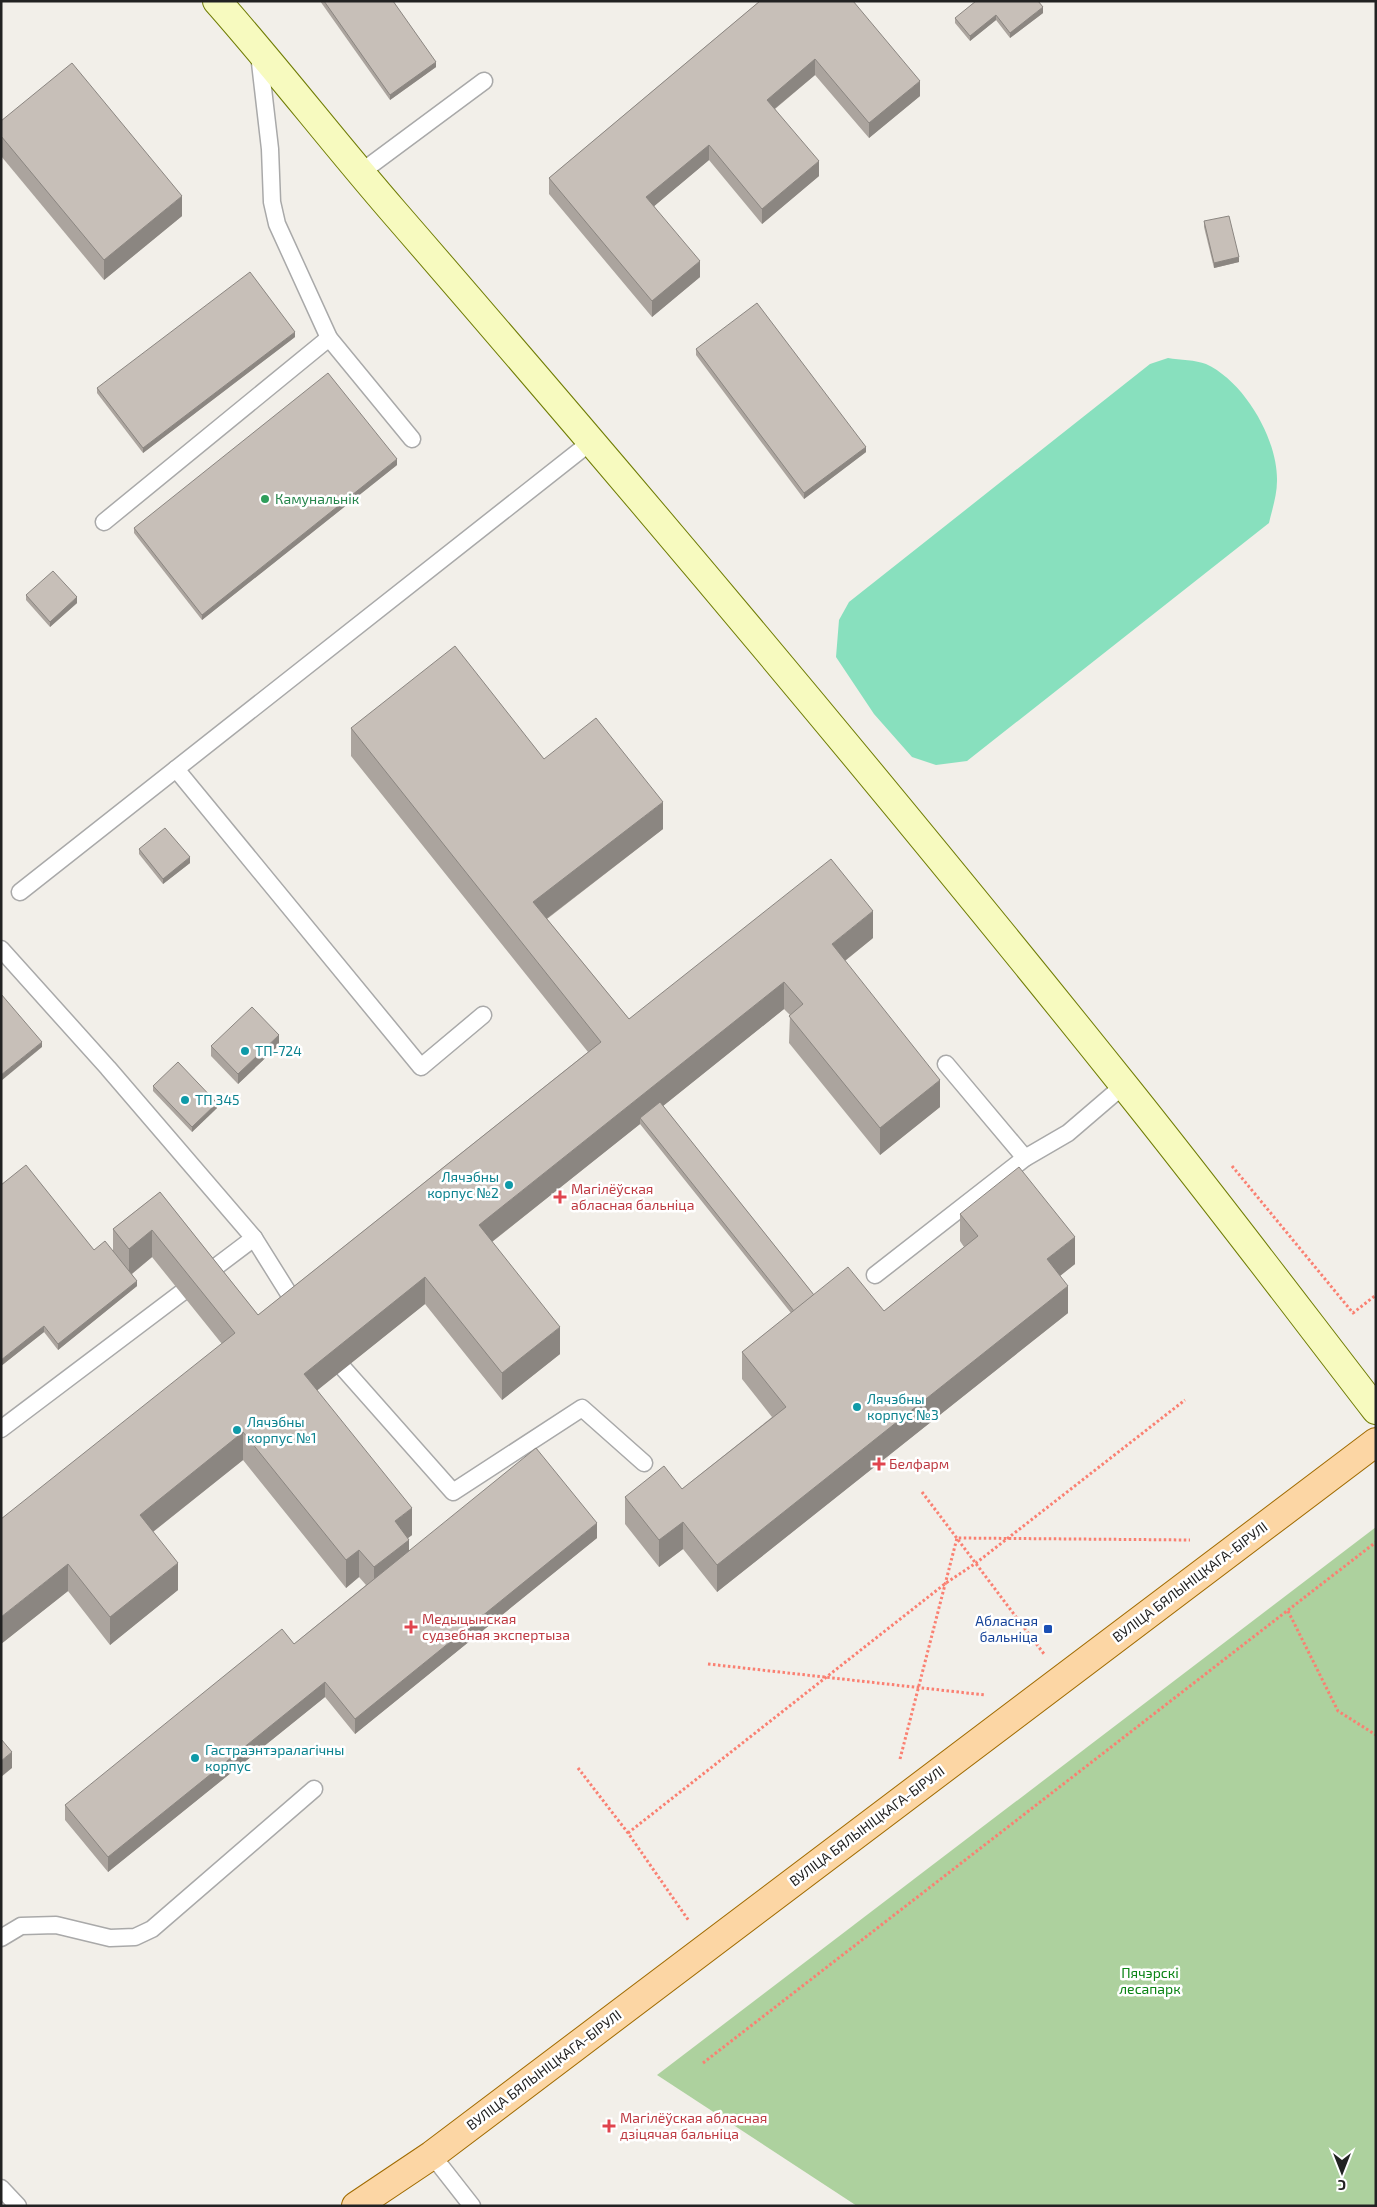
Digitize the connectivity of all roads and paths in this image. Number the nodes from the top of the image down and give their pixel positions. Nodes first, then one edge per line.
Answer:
1 (217, 1) edge
2 (258, 48) junction
3 (484, 81) dead end
4 (360, 173) junction
5 (329, 338) junction
6 (412, 439) dead end
7 (592, 442) junction
8 (104, 522) dead end
9 (176, 769) junction
10 (20, 892) dead end
11 (1, 949) edge
12 (482, 1015) dead end
13 (946, 1064) dead end
14 (1124, 1085) junction
15 (1025, 1158) junction
16 (1228, 1160) dead end
17 (254, 1238) junction
18 (875, 1275) dead end
19 (1376, 1295) edge
20 (298, 1310) edge
21 (344, 1369) edge
22 (1185, 1400) dead end
23 (1376, 1410) edge
24 (1, 1430) edge
25 (1376, 1442) edge
26 (644, 1463) dead end
27 (922, 1492) dead end
28 (957, 1538) junction
29 (1007, 1539) junction
30 (1191, 1540) dead end
31 (1376, 1542) edge
32 (976, 1563) junction
33 (946, 1583) junction
34 (1288, 1611) junction
35 (1044, 1654) dead end
36 (708, 1664) dead end
37 (825, 1677) junction
38 (918, 1688) junction
39 (990, 1696) dead end
40 (1376, 1735) edge
41 (900, 1760) dead end
42 (578, 1768) dead end
43 (314, 1789) dead end
44 (628, 1832) junction
45 (693, 1927) dead end
46 (1, 1938) edge
47 (703, 2063) dead end
48 (432, 2156) junction
49 (1, 2188) edge
50 (18, 2206) edge
51 (356, 2206) edge
52 (472, 2206) edge

1 - 2 main road
2 - 4 main road
2 - 5 lane
3 - 4 lane
4 - 7 main road
5 - 6 lane
5 - 8 lane
7 - 9 lane
7 - 14 main road
9 - 10 lane
9 - 12 lane
11 - 17 lane
13 - 15 lane
14 - 15 lane
14 - 23 main road
15 - 18 lane
16 - 19 path
17 - 20 lane
17 - 24 lane
21 - 26 lane
22 - 29 path
25 - 48 main road, ВУЛІЦА БЯЛЫНІЦКАГА-БІРУЛІ
27 - 28 path
28 - 29 path
28 - 32 path
28 - 33 path
29 - 30 path
29 - 32 path
31 - 34 path
32 - 33 path
32 - 35 path
33 - 37 path
33 - 38 path
34 - 40 path
34 - 47 path
36 - 37 path
37 - 38 path
37 - 44 path
38 - 39 path
38 - 41 path
42 - 44 path
43 - 46 lane
44 - 45 path
48 - 51 main road, ВУЛІЦА БЯЛЫНІЦКАГА-БІРУЛІ
48 - 52 lane
49 - 50 lane

